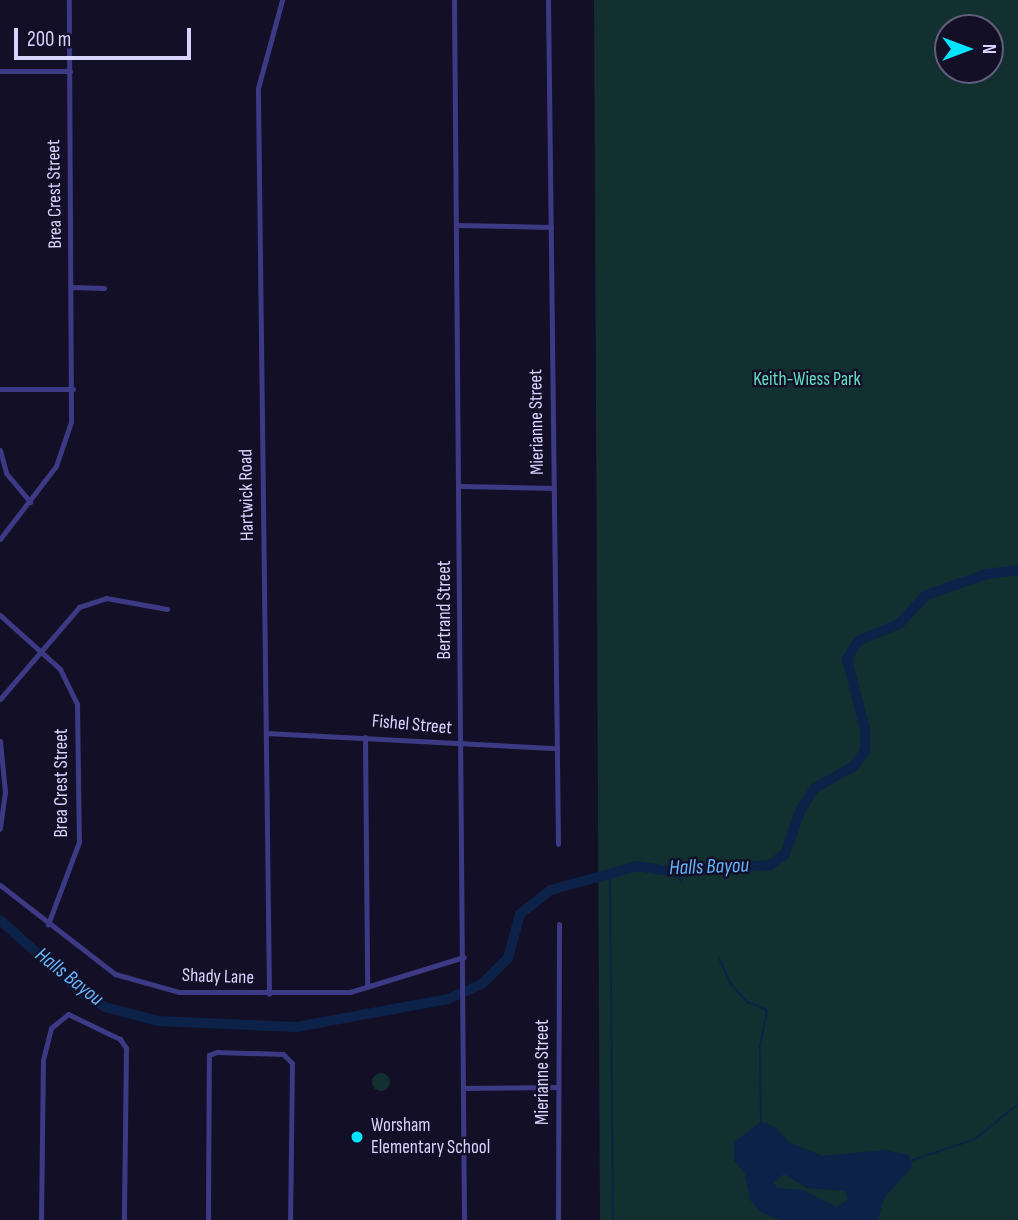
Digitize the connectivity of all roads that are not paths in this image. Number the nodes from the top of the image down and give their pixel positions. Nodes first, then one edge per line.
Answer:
1 (69, 0) edge
2 (282, 0) edge
3 (454, 0) edge
4 (548, 0) edge
5 (0, 71) edge
6 (70, 71) junction
7 (456, 225) junction
8 (551, 227) junction
9 (72, 288) junction
10 (104, 288) dead end
11 (0, 388) edge
12 (73, 388) junction
13 (0, 450) edge
14 (460, 486) junction
15 (554, 488) junction
16 (30, 502) junction
17 (0, 538) edge
18 (167, 609) dead end
19 (0, 615) edge
20 (41, 649) junction
21 (0, 699) edge
22 (266, 733) junction
23 (365, 737) junction
24 (0, 741) edge
25 (462, 745) junction
26 (556, 748) junction
27 (0, 829) edge
28 (558, 844) dead end
29 (0, 885) edge
30 (559, 923) dead end
31 (48, 924) junction
32 (464, 957) junction
33 (367, 987) junction
34 (269, 994) junction
35 (558, 1087) junction
36 (464, 1088) junction
37 (41, 1220) edge
38 (124, 1220) edge
39 (208, 1220) edge
40 (290, 1220) edge
41 (464, 1220) edge
42 (558, 1220) edge

1 - 6 street, Brea Crest Street
2 - 22 street, Hartwick Road
3 - 7 street, Bertrand Street
4 - 8 street, Mierianne Street
5 - 6 street
6 - 9 street, Brea Crest Street
7 - 8 street
7 - 14 street, Bertrand Street
8 - 15 street, Mierianne Street
9 - 10 street
9 - 12 street, Brea Crest Street
11 - 12 street
12 - 16 street, Brea Crest Street
13 - 16 street
14 - 15 street
14 - 25 street, Bertrand Street
15 - 26 street, Mierianne Street
16 - 17 street, Brea Crest Street
18 - 20 street
19 - 20 street, Brea Crest Street
20 - 21 street
20 - 31 street, Brea Crest Street
22 - 23 street, Fishel Street
22 - 34 street, Hartwick Road
23 - 25 street, Fishel Street
23 - 33 street
24 - 27 street
25 - 26 street, Fishel Street
25 - 32 street, Bertrand Street
26 - 28 street, Mierianne Street
29 - 31 street, Shady Lane
30 - 35 street, Mierianne Street
31 - 34 street, Shady Lane
32 - 33 street, Shady Lane
32 - 36 street, Bertrand Street
33 - 34 street, Shady Lane
35 - 36 street
35 - 42 street, Mierianne Street
36 - 41 street, Bertrand Street
37 - 38 street
39 - 40 street

